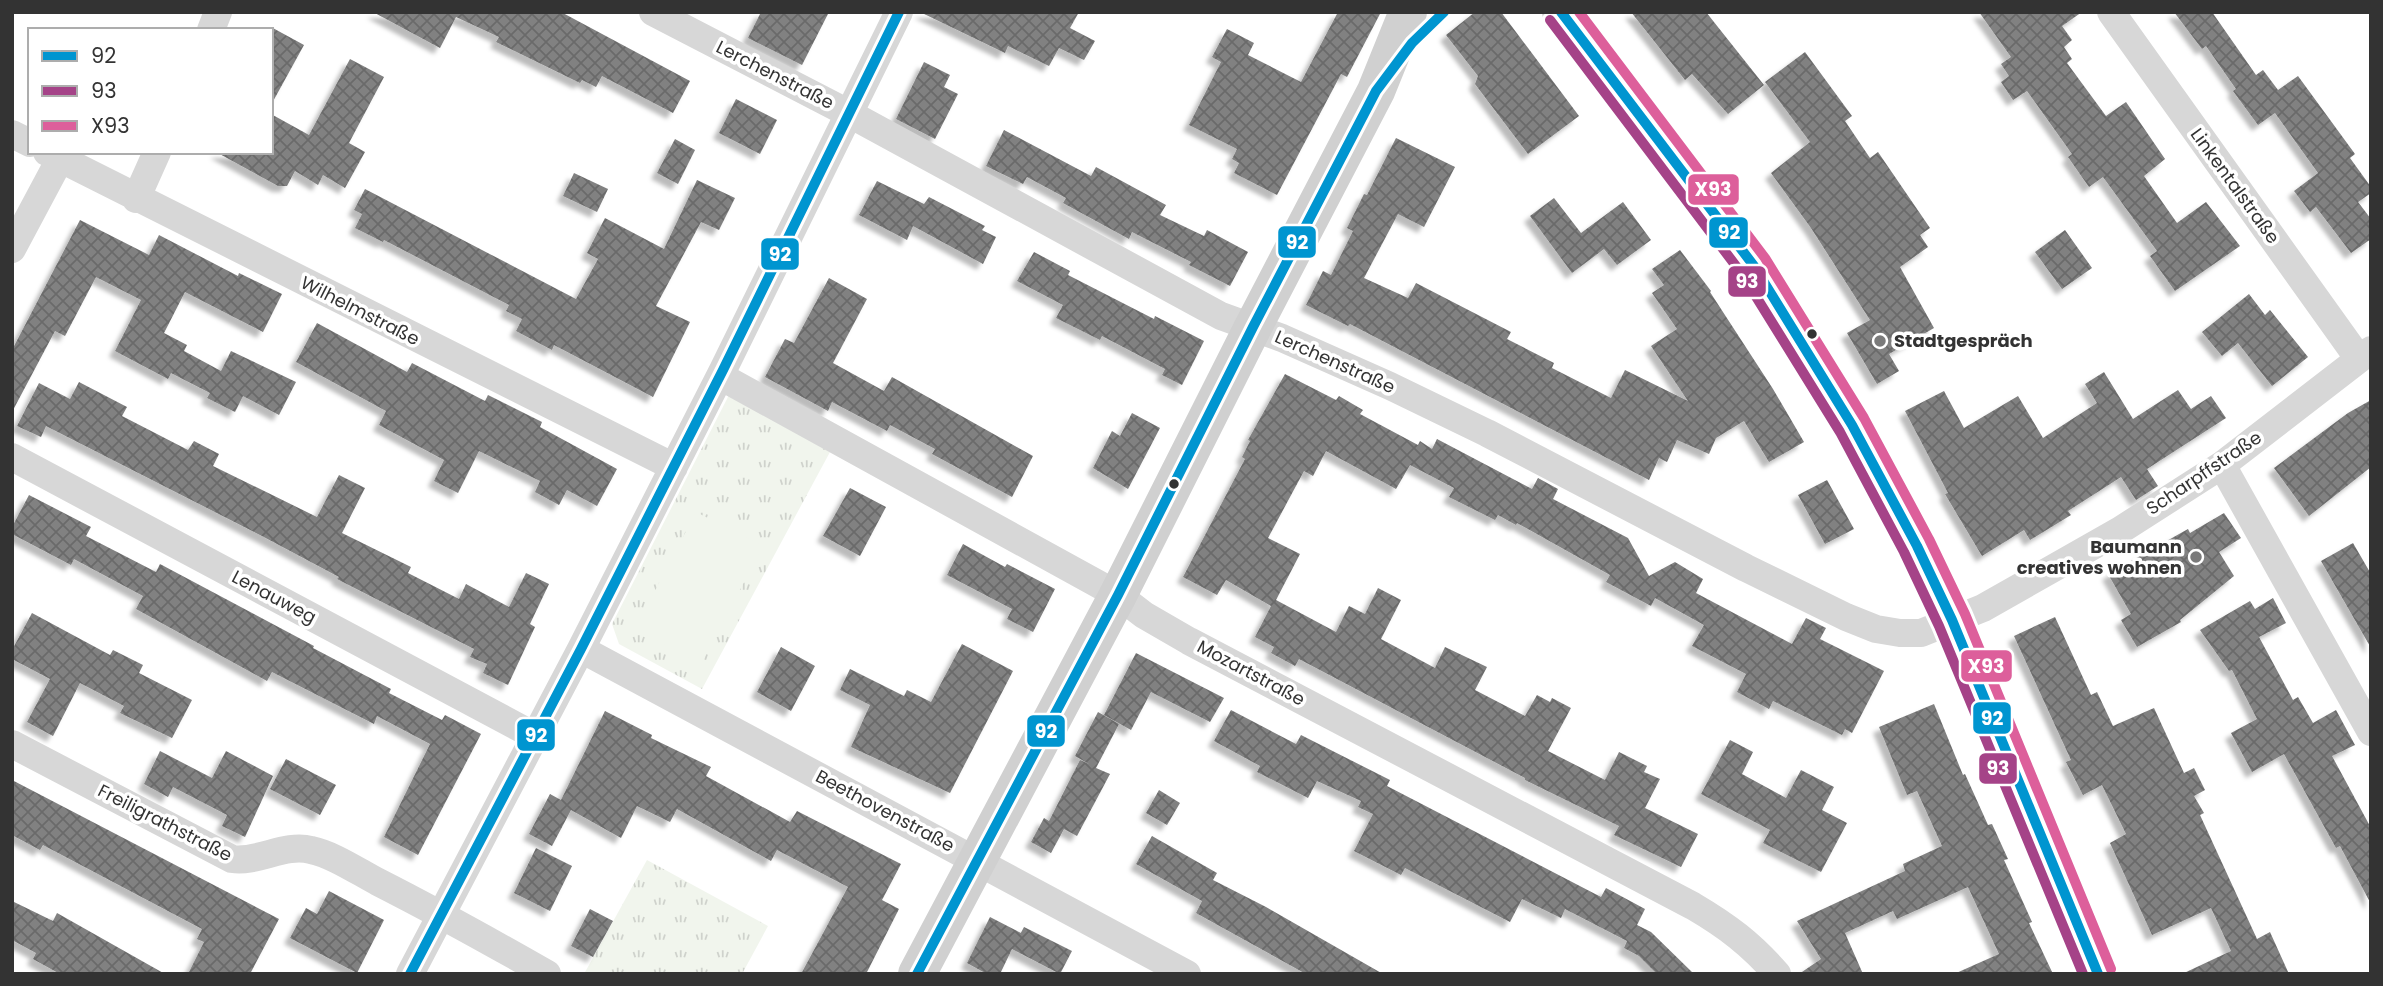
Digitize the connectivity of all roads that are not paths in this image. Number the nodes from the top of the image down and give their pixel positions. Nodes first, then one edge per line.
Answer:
1 (653, 12) edge
2 (899, 12) edge
3 (1408, 12) edge
4 (1444, 12) edge
5 (1561, 12) edge
6 (2111, 12) edge
7 (1376, 91) junction
8 (848, 113) junction
9 (12, 134) edge
10 (28, 142) edge
11 (156, 154) edge
12 (54, 156) edge
13 (136, 199) junction
14 (12, 249) edge
15 (1253, 327) junction
16 (2365, 354) edge
17 (720, 376) junction
18 (12, 457) edge
19 (2222, 465) junction
20 (674, 467) junction
21 (1118, 595) junction
22 (1952, 620) junction
23 (581, 649) junction
24 (2371, 732) edge
25 (535, 736) junction
26 (12, 744) edge
27 (976, 860) junction
28 (442, 914) junction
29 (410, 974) edge
30 (547, 974) edge
31 (917, 974) edge
32 (1187, 974) edge
33 (1777, 974) edge
34 (2098, 974) edge

1 - 8 street, Lerchenstraße
2 - 8 street
3 - 7 main road
4 - 7 lane
5 - 22 main road
6 - 16 street, Linkentalstraße
7 - 15 main road
8 - 15 street, Lerchenstraße
8 - 17 street
9 - 10 street
11 - 13 street
12 - 13 street, Wilhelmstraße
12 - 14 street
13 - 20 street, Wilhelmstraße
15 - 21 main road
15 - 22 street, Lerchenstraße
16 - 19 street, Scharpffstraße
17 - 20 street
17 - 21 street, Mozartstraße
18 - 25 street, Lenauweg
19 - 22 street, Scharpffstraße
19 - 24 street
20 - 23 street
21 - 27 main road
21 - 33 street, Mozartstraße
22 - 34 main road
23 - 25 street
23 - 27 street, Beethovenstraße
25 - 28 street
26 - 28 street, Freiligrathstraße
27 - 31 main road
27 - 32 street, Beethovenstraße
28 - 29 street
28 - 30 street, Freiligrathstraße

